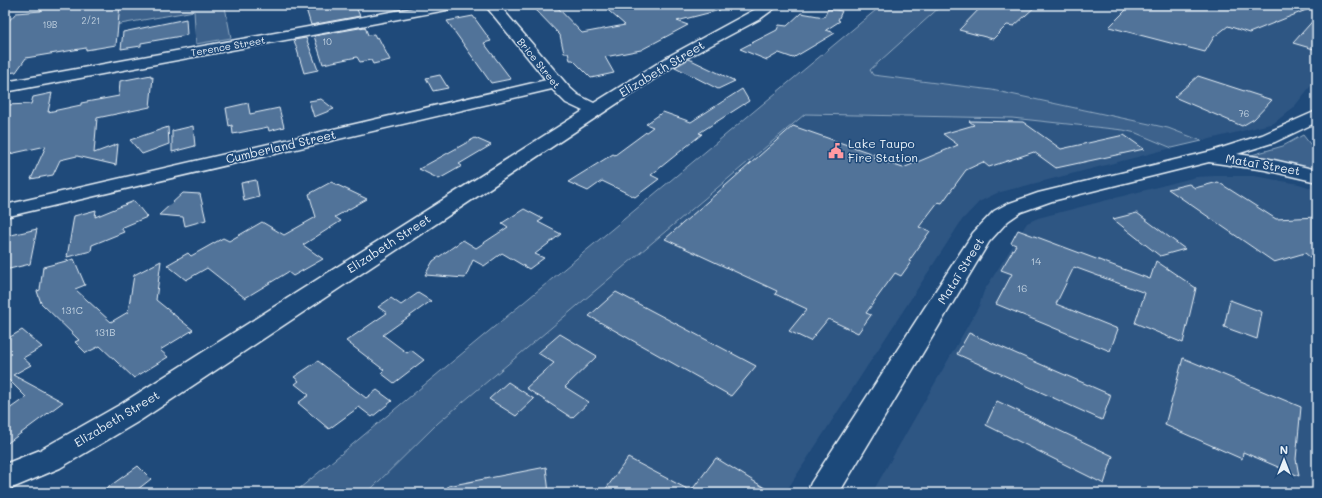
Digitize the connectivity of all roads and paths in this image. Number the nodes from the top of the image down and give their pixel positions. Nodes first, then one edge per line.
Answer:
1 (452, 5) edge
2 (492, 5) edge
3 (772, 5) edge
4 (556, 83) junction
5 (5, 87) edge
6 (595, 110) junction
7 (1316, 120) edge
8 (1209, 156) junction
9 (1317, 176) edge
10 (5, 211) edge
11 (5, 478) edge
12 (822, 493) edge

1 - 5 street, Terence Street
2 - 4 street, Brice Street
3 - 6 street, Elizabeth Street
4 - 6 street, Brice Street
4 - 10 street, Cumberland Street
6 - 11 street, Elizabeth Street
7 - 8 street, Mataī Street
8 - 9 street, Mataī Street
8 - 12 street, Mataī Street

